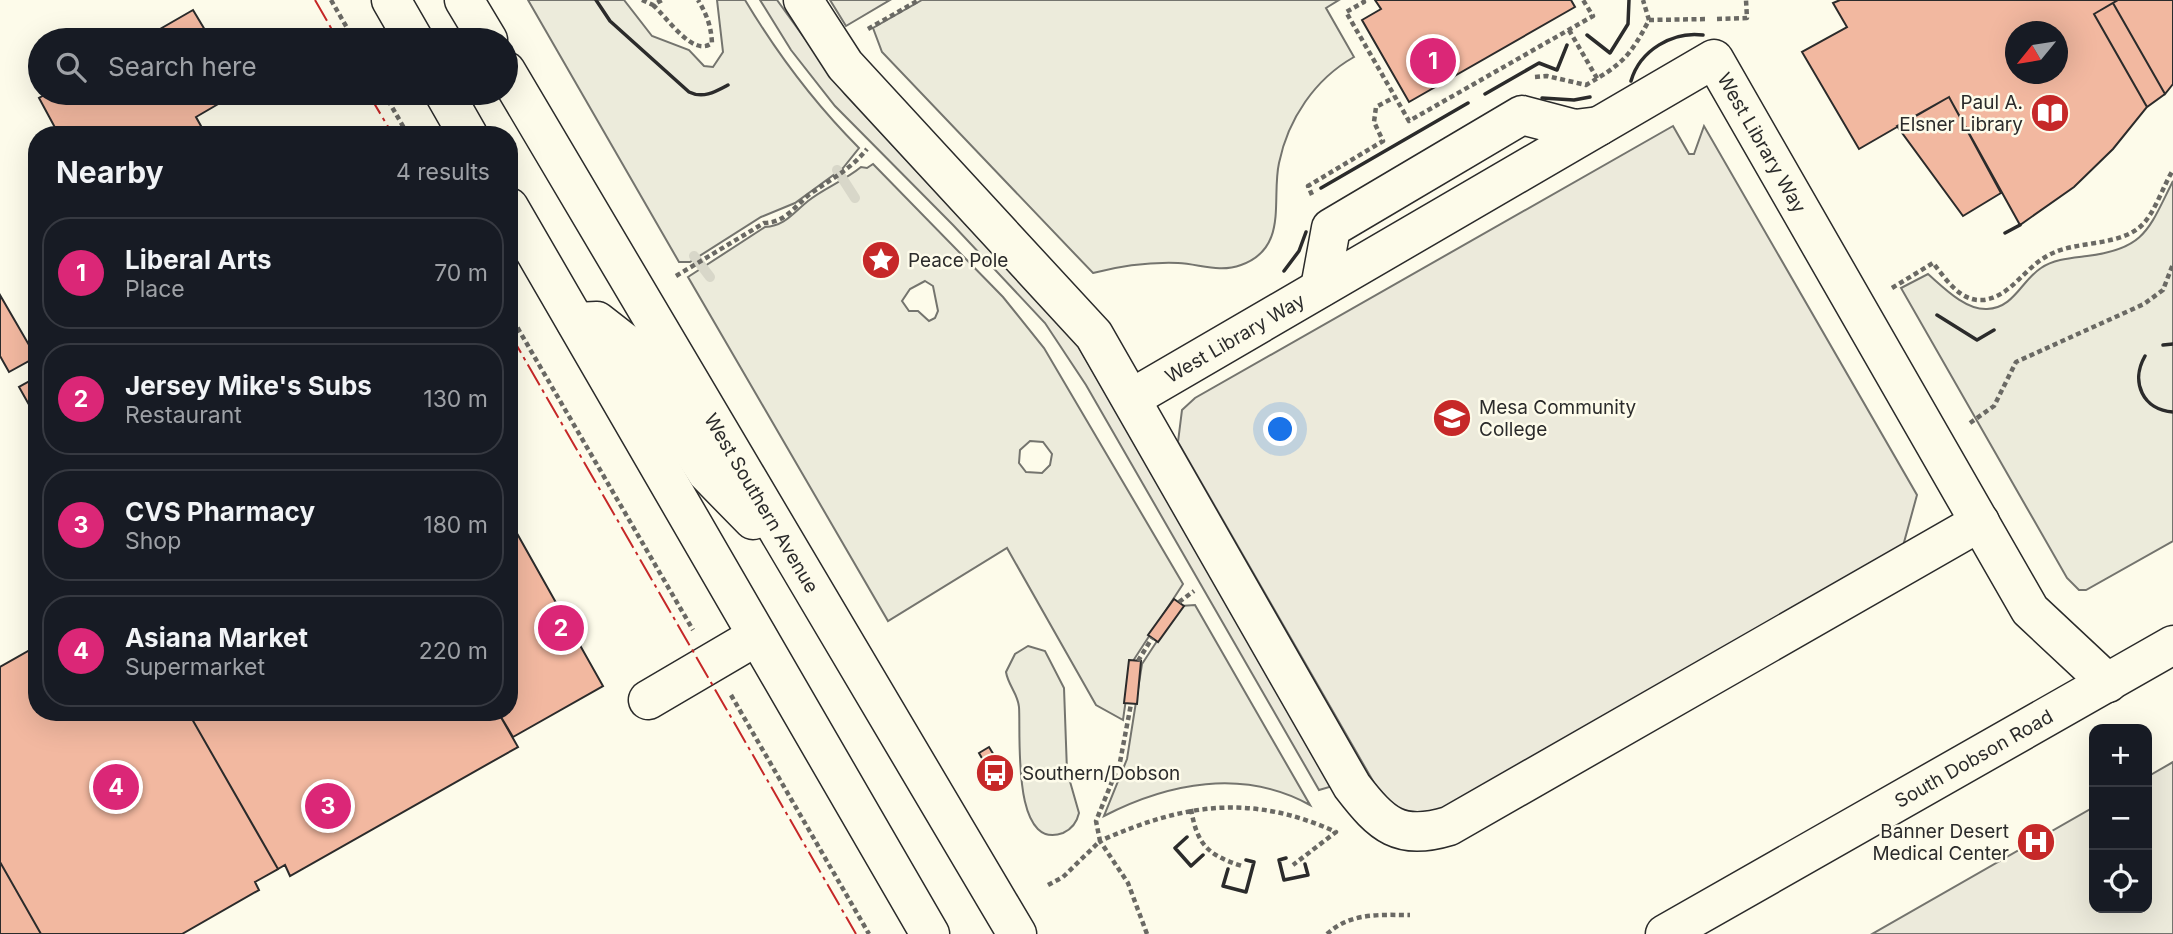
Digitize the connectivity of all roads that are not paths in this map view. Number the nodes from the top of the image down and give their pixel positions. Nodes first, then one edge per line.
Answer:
1 (391, 0) edge
2 (464, 0) edge
3 (803, 0) edge
4 (407, 28) edge
5 (481, 28) edge
6 (518, 91) edge
7 (451, 105) edge
8 (463, 126) edge
9 (518, 222) edge
10 (576, 322) junction
11 (1132, 398) junction
12 (1980, 522) junction
13 (798, 566) junction
14 (757, 636) junction
15 (2173, 645) edge
16 (2108, 683) junction
17 (648, 700) dead end
18 (930, 934) edge
19 (1017, 934) edge
20 (1665, 934) edge

1 - 4 main road
2 - 5 main road
3 - 11 main road
6 - 13 main road, West Southern Avenue
7 - 8 main road
9 - 10 main road
10 - 13 main road
10 - 14 main road
11 - 12 main road
11 - 12 main road, West Library Way
12 - 16 main road, West Library Way
13 - 19 main road, West Southern Avenue
14 - 17 main road
14 - 18 main road
15 - 16 main road, South Dobson Road
16 - 20 main road, South Dobson Road

